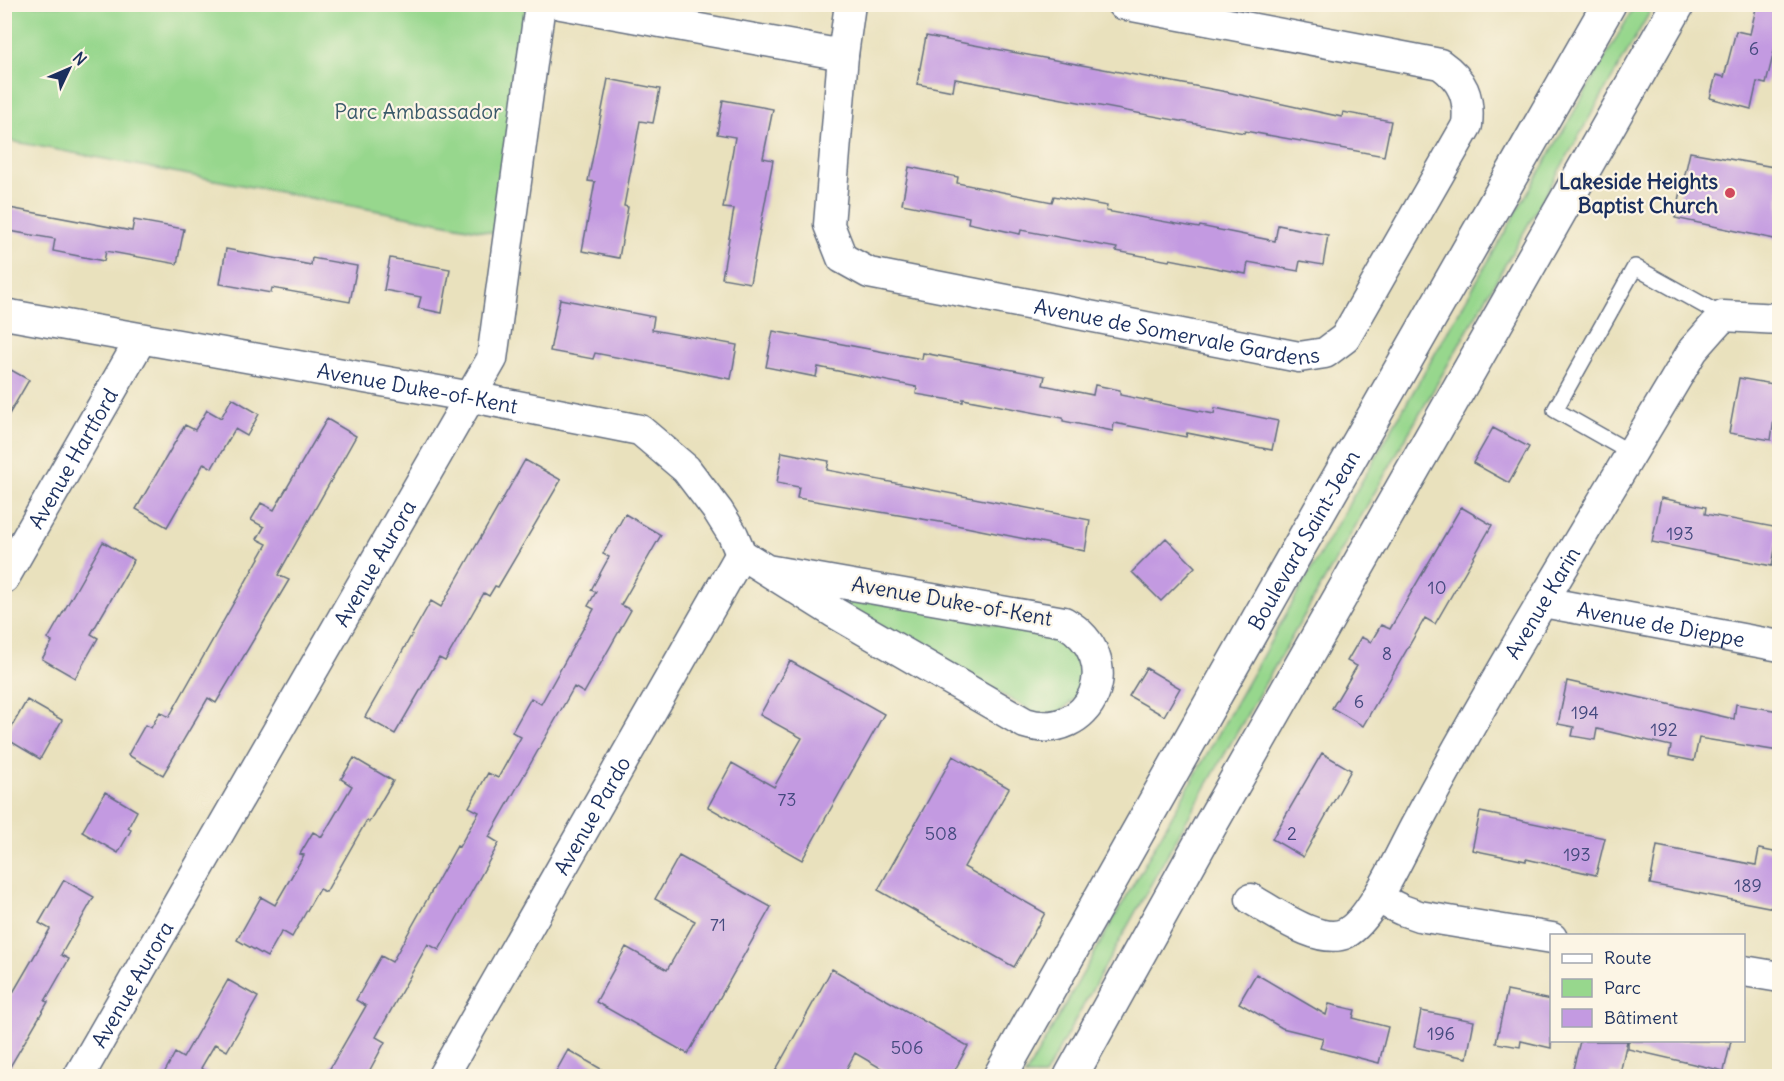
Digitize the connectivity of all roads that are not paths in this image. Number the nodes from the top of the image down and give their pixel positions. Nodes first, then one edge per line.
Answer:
1 (540, 4) edge
2 (561, 4) edge
3 (850, 4) edge
4 (1122, 4) edge
5 (1609, 4) edge
6 (1678, 4) edge
7 (843, 55) junction
8 (4, 314) edge
9 (1723, 316) junction
10 (1779, 319) edge
11 (141, 339) junction
12 (472, 397) junction
13 (1631, 453) junction
14 (741, 554) junction
15 (767, 570) junction
16 (4, 578) edge
17 (1543, 602) junction
18 (1779, 646) edge
19 (1377, 898) junction
20 (1251, 899) dead end
21 (1550, 938) edge
22 (1745, 970) edge
23 (1779, 977) edge
24 (79, 1077) edge
25 (443, 1077) edge
26 (1000, 1077) edge
27 (1071, 1077) edge

1 - 12 street, Avenue Aurora
2 - 7 street
3 - 7 street, Avenue de Somervale Gardens
4 - 7 street, Avenue de Somervale Gardens
5 - 26 main road, Boulevard Saint-Jean
6 - 27 main road
8 - 11 street, Avenue Duke-of-Kent
9 - 10 street
9 - 13 street, Avenue Karin
9 - 13 lane
11 - 12 street, Avenue Duke-of-Kent
11 - 16 street, Avenue Hartford
12 - 14 street, Avenue Duke-of-Kent
12 - 24 street, Avenue Aurora
13 - 17 street, Avenue Karin
14 - 15 street, Avenue Duke-of-Kent
14 - 25 street, Avenue Pardo
15 - 15 street, Avenue Duke-of-Kent
17 - 18 street, Avenue de Dieppe
17 - 19 street, Avenue Karin
19 - 20 street
19 - 21 street
22 - 23 street

